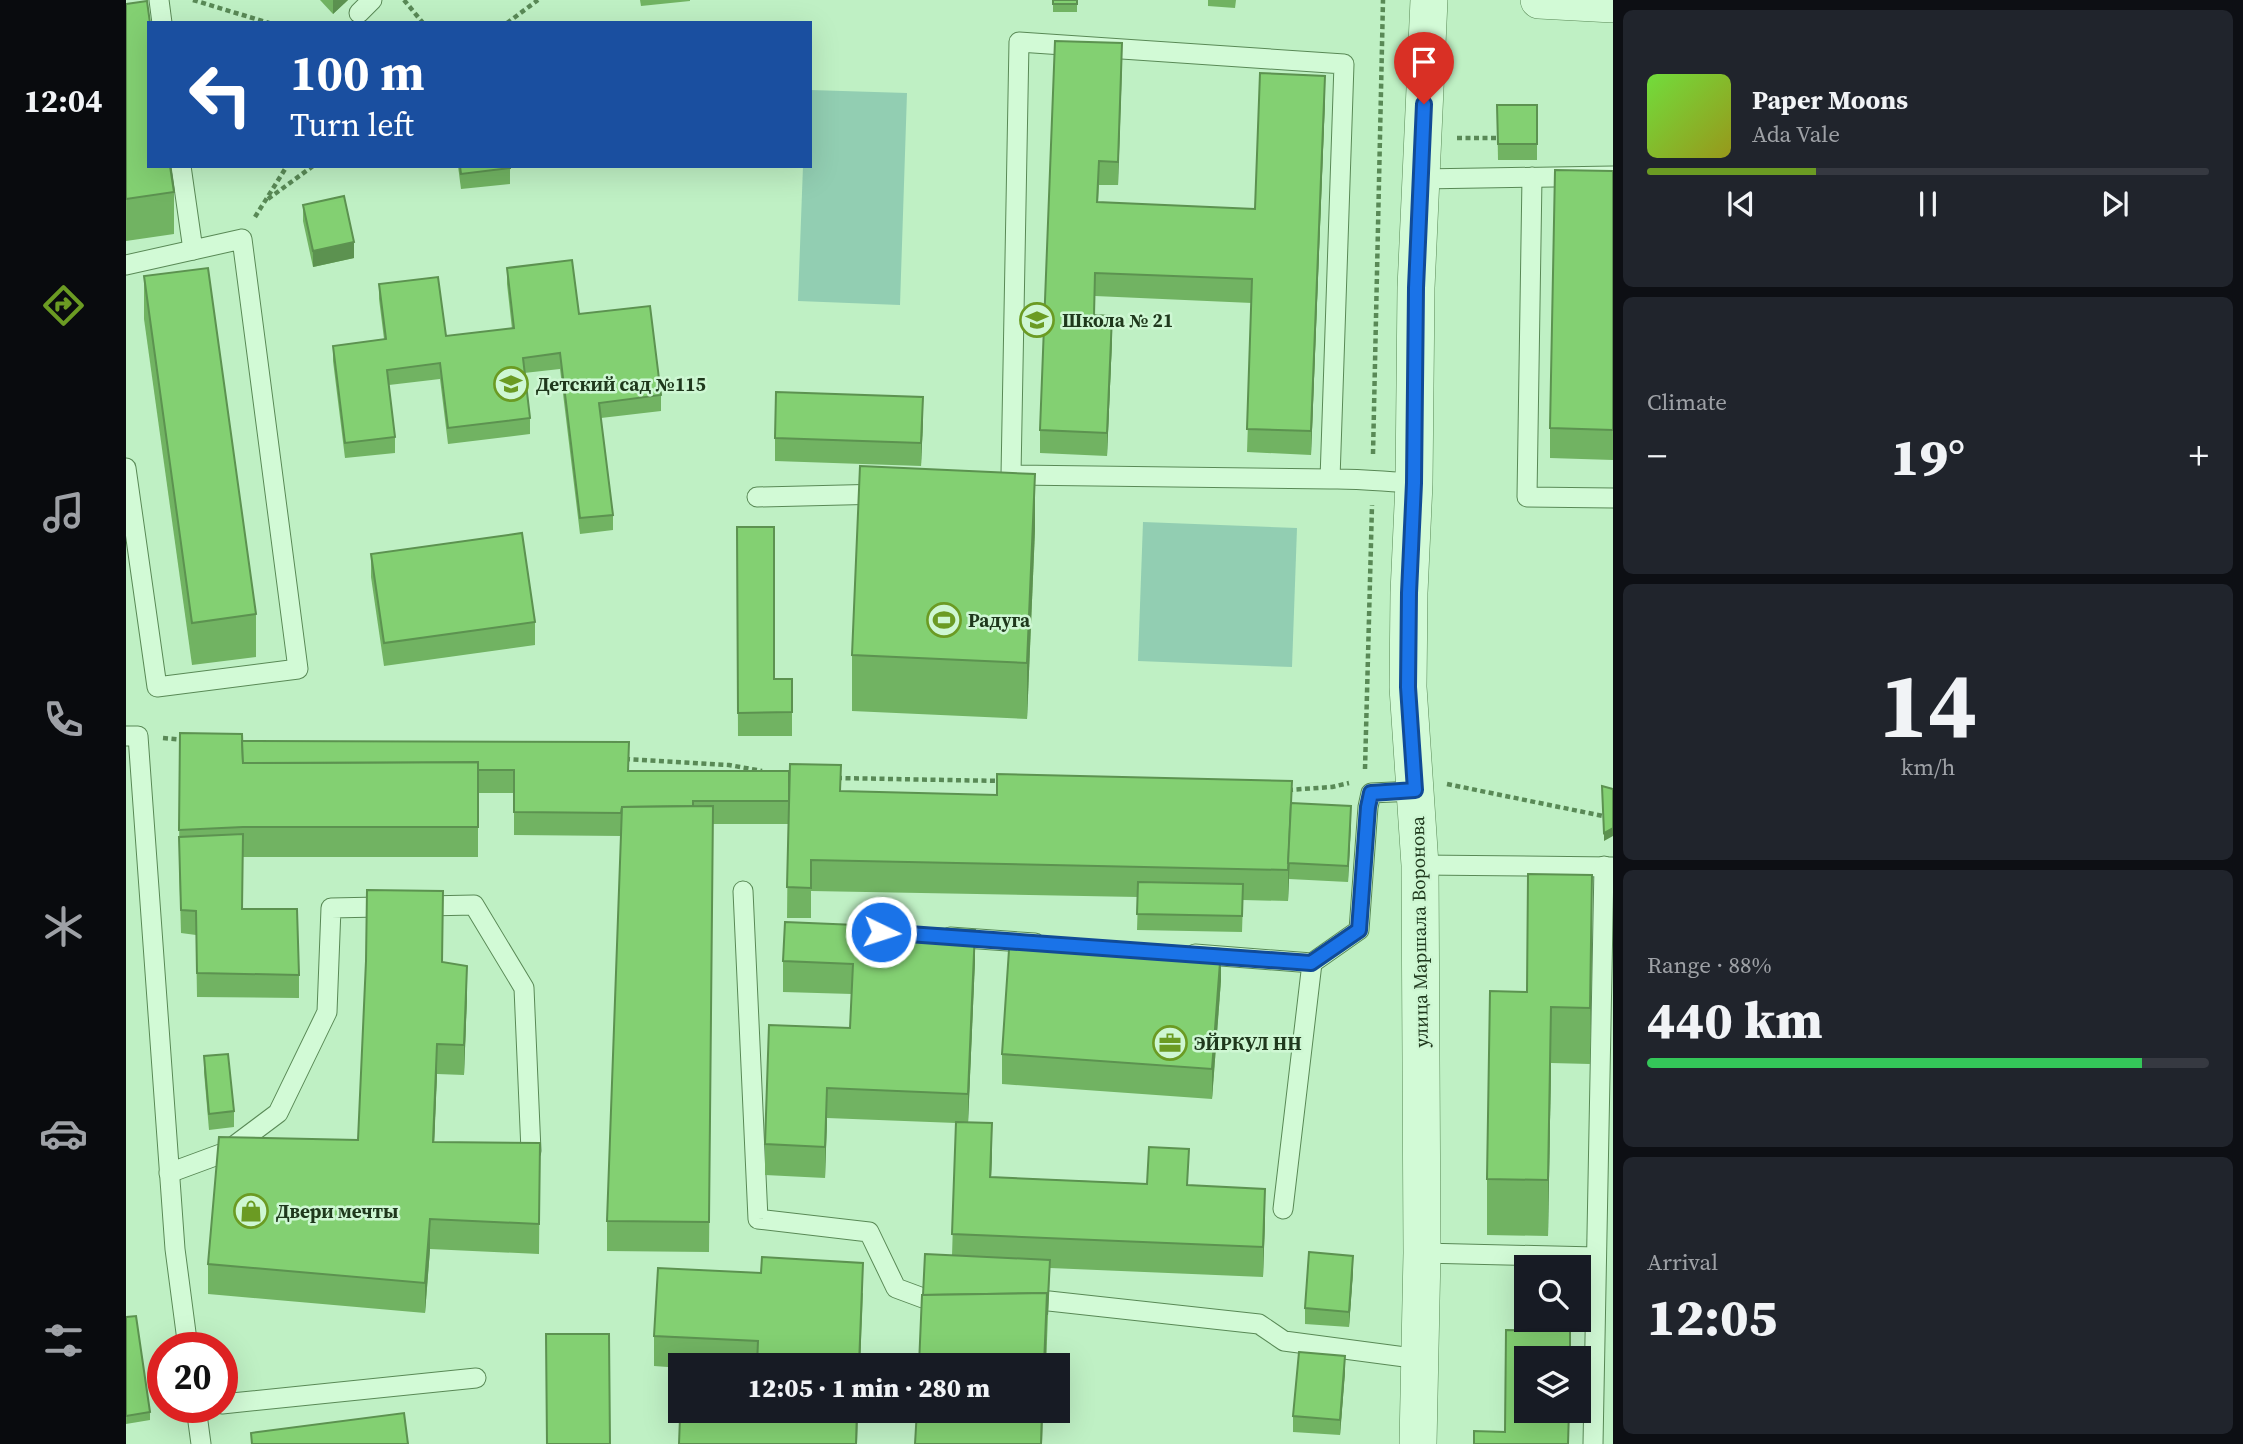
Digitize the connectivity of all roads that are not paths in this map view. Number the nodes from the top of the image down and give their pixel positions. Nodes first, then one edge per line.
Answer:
1 (159, 0) edge
2 (1429, 0) edge
3 (1539, 0) edge
4 (1613, 4) edge
5 (162, 21) edge
6 (181, 168) edge
7 (1613, 176) edge
8 (1532, 177) junction
9 (1421, 179) junction
10 (193, 250) junction
11 (126, 265) edge
12 (126, 468) edge
13 (1011, 475) junction
14 (1330, 479) junction
15 (989, 483) edge
16 (1414, 483) junction
17 (897, 494) edge
18 (757, 497) dead end
19 (1613, 498) edge
20 (132, 736) edge
21 (1415, 784) junction
22 (1420, 865) junction
23 (1609, 867) edge
24 (743, 891) dead end
25 (937, 936) edge
26 (1048, 944) edge
27 (1173, 953) edge
28 (1311, 963) junction
29 (531, 1151) edge
30 (169, 1172) junction
31 (1283, 1209) dead end
32 (1422, 1253) junction
33 (1596, 1257) junction
34 (923, 1297) edge
35 (1049, 1301) edge
36 (186, 1332) edge
37 (1420, 1359) junction
38 (476, 1378) dead end
39 (238, 1402) edge
40 (198, 1423) edge
41 (201, 1444) edge
42 (1418, 1444) edge
43 (1593, 1444) edge

1 - 5 lane
2 - 9 street, улица Маршала Воронова
3 - 4 street
6 - 10 lane
7 - 8 lane
8 - 9 lane
8 - 19 lane
9 - 16 street, улица Маршала Воронова
10 - 11 lane
10 - 12 lane
13 - 14 lane
13 - 14 lane
13 - 15 lane
14 - 16 lane
16 - 21 street, улица Маршала Воронова
17 - 18 lane
20 - 30 lane
21 - 22 street, улица Маршала Воронова
21 - 28 lane
22 - 23 lane
22 - 32 street, улица Маршала Воронова
23 - 33 lane
24 - 34 lane
25 - 26 lane
27 - 28 lane
28 - 31 lane
29 - 30 lane
30 - 36 lane
32 - 33 lane
32 - 37 street, улица Маршала Воронова
33 - 43 lane
35 - 37 lane
37 - 42 street, улица Маршала Воронова
38 - 39 lane
40 - 41 lane

